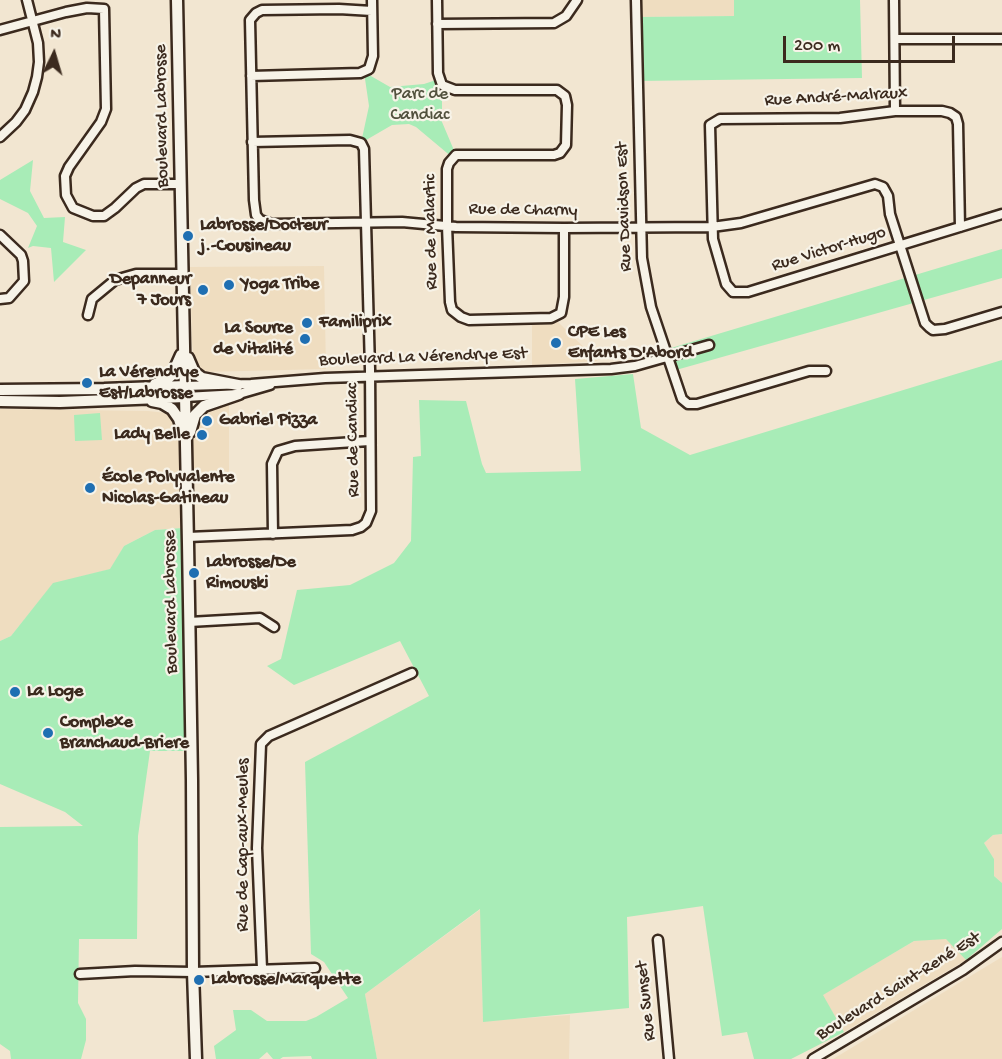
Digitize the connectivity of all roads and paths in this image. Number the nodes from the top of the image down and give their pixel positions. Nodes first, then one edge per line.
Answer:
1 (27, 0) edge
2 (177, 0) edge
3 (372, 0) edge
4 (437, 0) edge
5 (577, 0) edge
6 (636, 0) edge
7 (894, 0) edge
8 (372, 11) junction
9 (34, 22) junction
10 (437, 24) junction
11 (0, 30) edge
12 (895, 39) junction
13 (1002, 39) edge
14 (251, 76) junction
15 (895, 111) junction
16 (0, 137) edge
17 (252, 142) junction
18 (181, 184) junction
19 (1002, 214) edge
20 (366, 223) junction
21 (447, 226) junction
22 (712, 227) junction
23 (960, 227) junction
24 (564, 228) junction
25 (640, 229) junction
26 (0, 235) edge
27 (900, 245) junction
28 (183, 274) junction
29 (0, 299) edge
30 (1002, 312) edge
31 (88, 315) dead end
32 (184, 334) junction
33 (709, 345) dead end
34 (667, 357) junction
35 (826, 371) dead end
36 (370, 376) junction
37 (136, 387) junction
38 (238, 389) junction
39 (0, 390) edge
40 (185, 392) junction
41 (130, 399) junction
42 (0, 401) edge
43 (369, 441) junction
44 (185, 450) junction
45 (273, 534) junction
46 (188, 537) junction
47 (189, 622) junction
48 (274, 627) dead end
49 (412, 674) dead end
50 (658, 940) dead end
51 (1002, 942) edge
52 (315, 968) dead end
53 (262, 969) junction
54 (193, 972) junction
55 (80, 974) dead end
56 (196, 1059) edge
57 (669, 1059) edge
58 (813, 1059) edge

1 - 9 street
2 - 18 main road, Boulevard Labrosse
3 - 8 street
4 - 10 street, Rue de Malartic
5 - 10 street
6 - 25 street, Rue Davidson Est
7 - 12 street
8 - 14 street
8 - 14 street, Rue de Charny
9 - 11 street
9 - 16 street
9 - 18 street
10 - 21 street, Rue de Malartic
12 - 13 street
12 - 15 street
14 - 17 street, Rue de Charny
15 - 22 street, Rue André-Malraux
15 - 23 street, Rue André-Malraux
17 - 20 street, Rue de Charny
17 - 20 street, Rue de Candiac
18 - 28 main road, Boulevard Labrosse
19 - 23 street, Rue Victor-Hugo
20 - 21 street, Rue de Charny
20 - 36 street, Rue de Candiac
21 - 24 street, Rue de Charny
21 - 24 street, Rue de Malartic
22 - 25 street, Rue de Charny
22 - 27 street, Rue de Charny
22 - 27 street, Rue Victor-Hugo
23 - 27 street, Rue Victor-Hugo
24 - 25 street, Rue de Charny
25 - 34 street, Rue Davidson Est
26 - 29 street
27 - 30 street, Rue de Charny
28 - 31 street
28 - 32 main road, Boulevard Labrosse
32 - 37 main road
32 - 38 main road
32 - 40 main road, Boulevard Labrosse
33 - 34 street, Boulevard La Vérendrye Est
34 - 35 street, Rue Davidson Est
34 - 36 street, Boulevard La Vérendrye Est
36 - 38 street, Boulevard La Vérendrye Est
36 - 43 street, Rue de Candiac
37 - 39 main road, Boulevard La Vérendrye Est
37 - 40 main road, Boulevard La Vérendrye Est
38 - 40 street, Boulevard La Vérendrye Est
38 - 44 main road
40 - 41 main road, Boulevard La Vérendrye Est
40 - 44 main road, Boulevard Labrosse
41 - 42 main road, Boulevard La Vérendrye Est
41 - 44 main road
43 - 45 street
43 - 45 street, Rue de Candiac
44 - 46 main road, Boulevard Labrosse
45 - 46 street, Rue de Candiac
46 - 47 main road, Boulevard Labrosse
47 - 48 street
47 - 54 main road, Boulevard Labrosse
49 - 53 street, Rue de Cap-aux-Meules
50 - 57 street, Rue Sunset
51 - 58 street, Boulevard Saint-René Est
52 - 53 street
53 - 54 street
54 - 55 street
54 - 56 main road, Boulevard Labrosse

